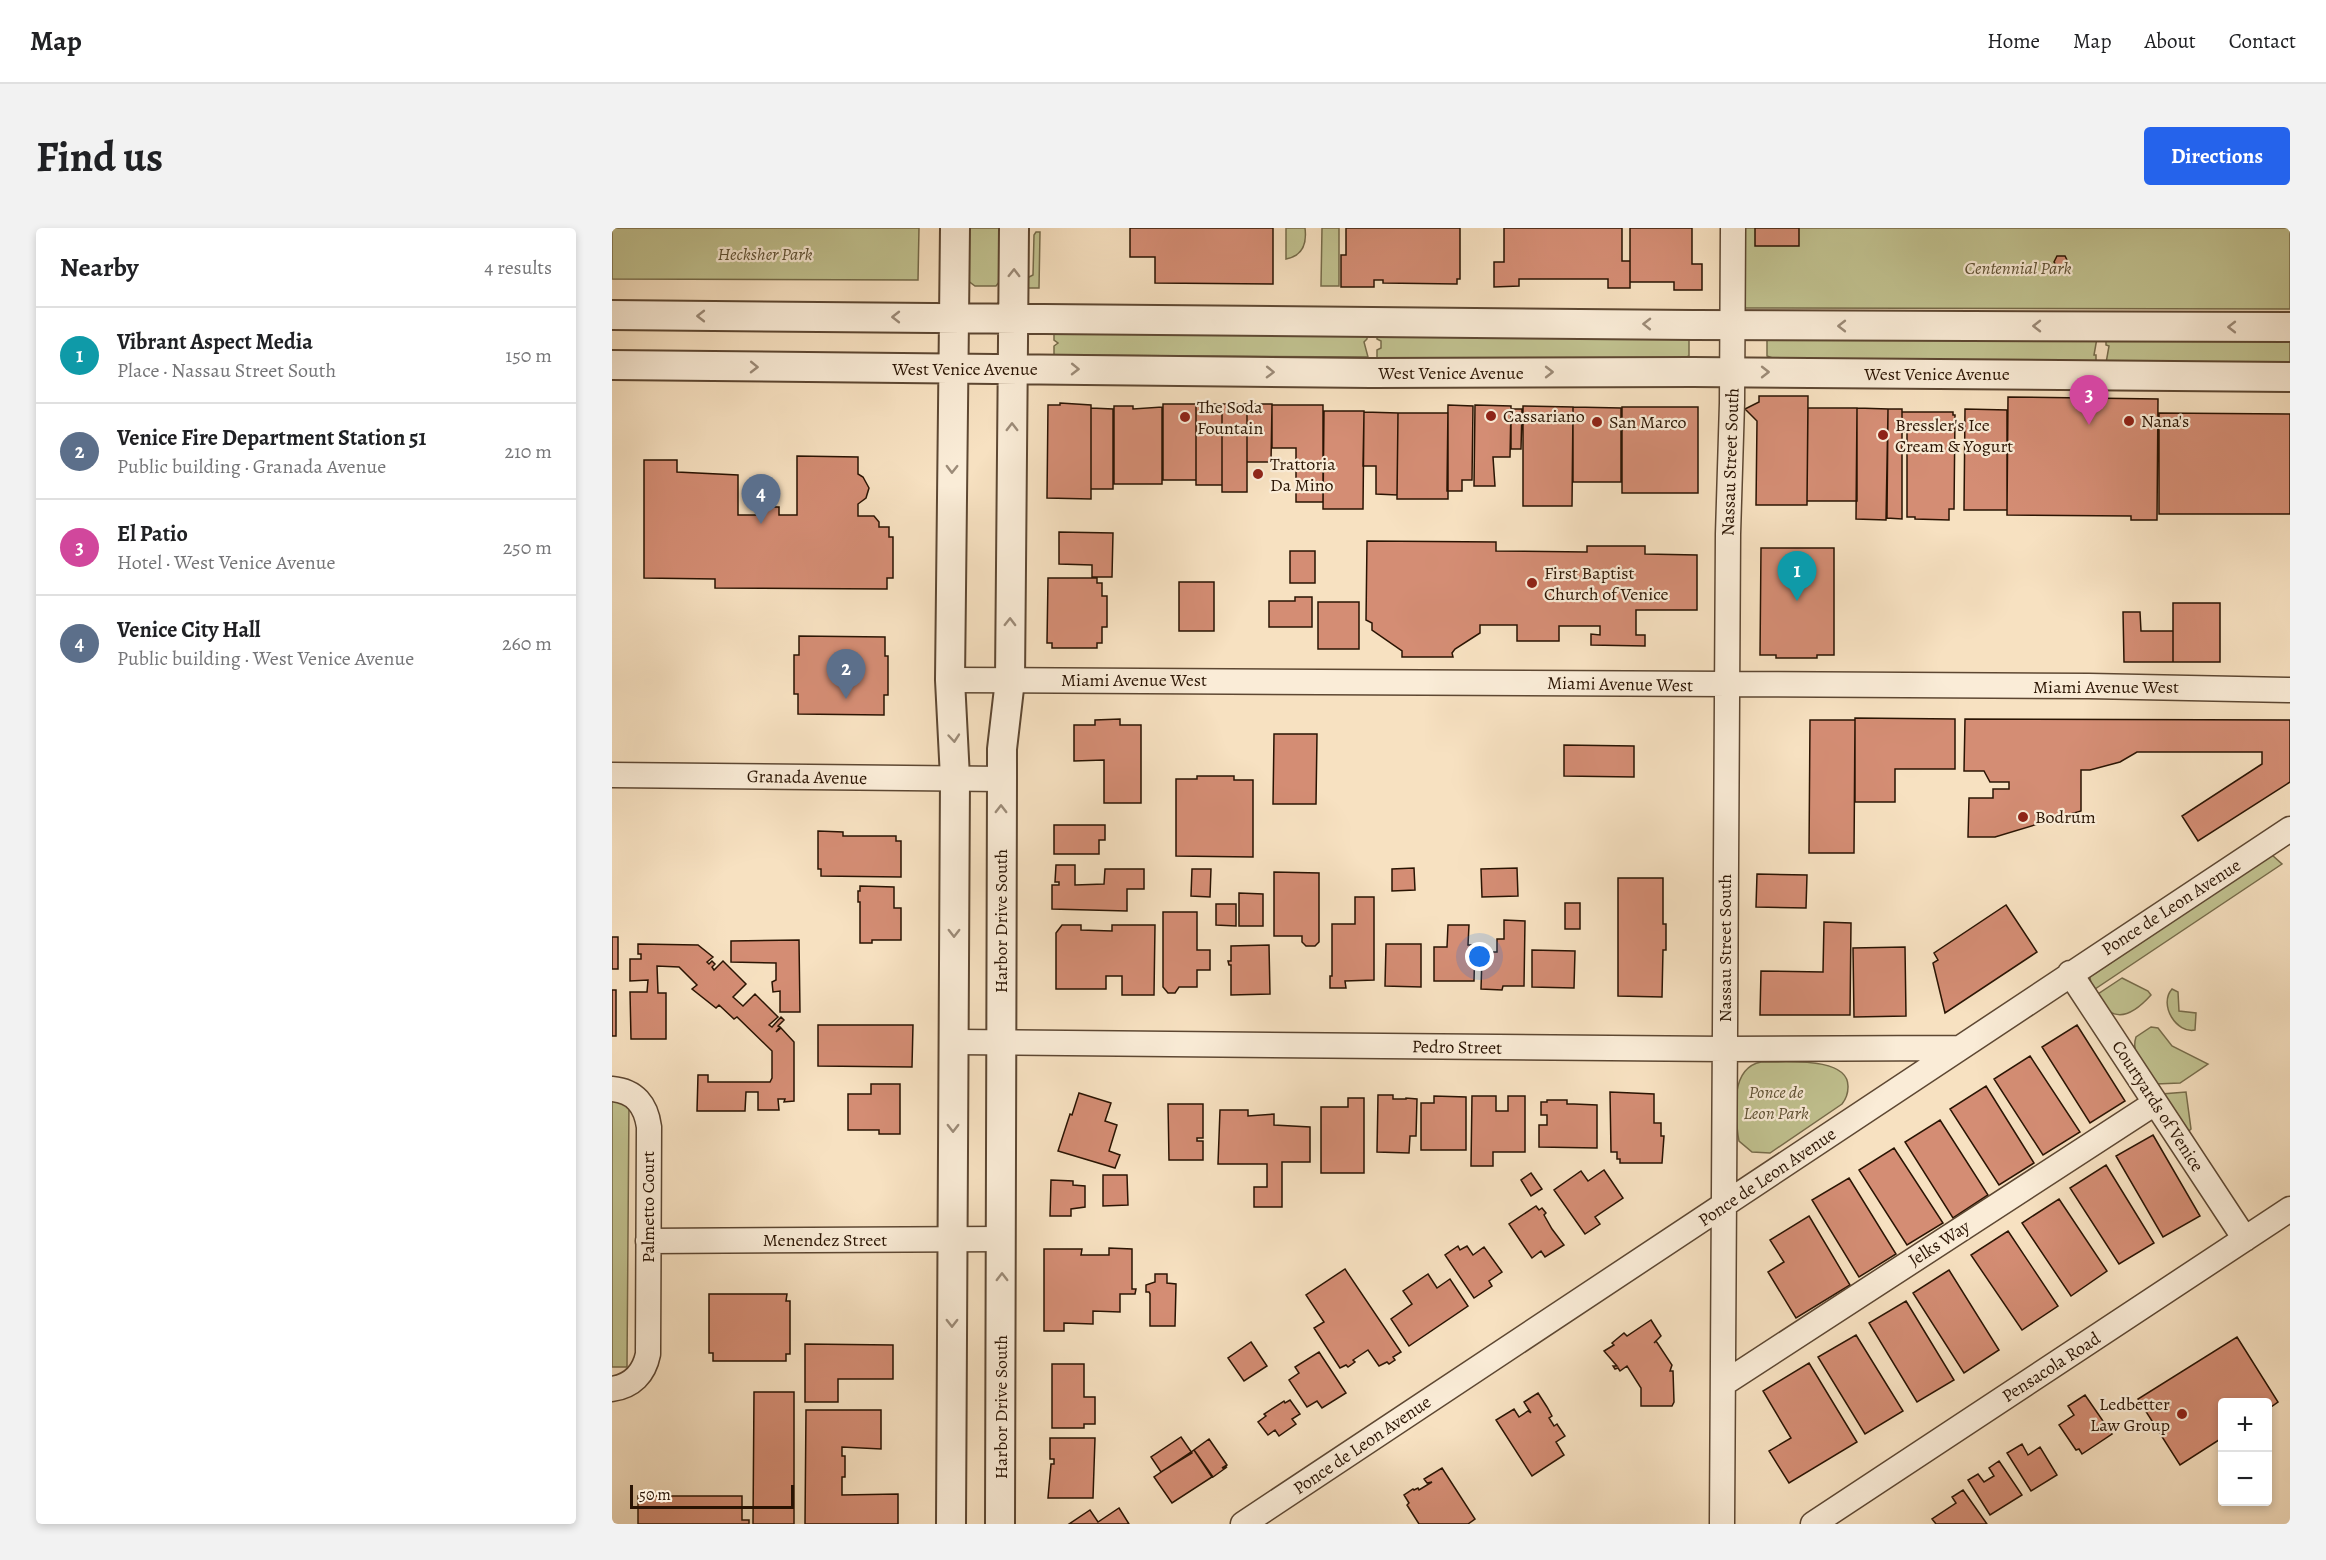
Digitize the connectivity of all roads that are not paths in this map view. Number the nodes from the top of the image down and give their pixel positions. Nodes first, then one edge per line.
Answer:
1 (955, 228) edge
2 (1014, 228) edge
3 (1733, 228) edge
4 (612, 315) edge
5 (954, 318) junction
6 (1013, 318) junction
7 (1733, 325) junction
8 (2290, 327) edge
9 (612, 365) edge
10 (953, 369) junction
11 (1012, 369) junction
12 (1732, 372) junction
13 (2290, 377) edge
14 (950, 680) junction
15 (1010, 681) junction
16 (1727, 686) junction
17 (2290, 690) edge
18 (612, 775) edge
19 (955, 778) junction
20 (1002, 779) junction
21 (2290, 829) edge
22 (2070, 973) junction
23 (953, 1042) junction
24 (1000, 1042) junction
25 (1960, 1048) junction
26 (1724, 1049) junction
27 (612, 1089) edge
28 (2155, 1103) junction
29 (1723, 1206) junction
30 (2290, 1209) edge
31 (952, 1239) junction
32 (1002, 1239) junction
33 (2245, 1239) junction
34 (648, 1241) junction
35 (1724, 1384) junction
36 (612, 1389) edge
37 (951, 1524) edge
38 (1000, 1524) edge
39 (1243, 1524) edge
40 (1722, 1524) edge
41 (1813, 1524) edge

1 - 5 street
6 -> 2 street, Harbor Drive South
3 - 7 street, Nassau Street South
5 -> 4 street
5 - 6 street
5 - 10 street
7 -> 6 street
6 - 11 street, Harbor Drive South
8 -> 7 street
7 - 12 street, Nassau Street South
9 -> 10 street, West Venice Avenue
10 - 11 street, West Venice Avenue
10 -> 14 street
11 -> 12 street, West Venice Avenue
15 -> 11 street, Harbor Drive South
12 -> 13 street, West Venice Avenue
12 - 16 street, Nassau Street South
14 - 15 street, Miami Avenue West
14 -> 19 street
15 - 16 street, Miami Avenue West
15 - 20 street, Harbor Drive South
16 - 17 street, Miami Avenue West
16 - 26 street, Nassau Street South
18 - 19 street, Granada Avenue
19 - 20 street, Granada Avenue
19 -> 23 street
24 -> 20 street, Harbor Drive South
21 - 22 street, Ponce de Leon Avenue
22 - 25 street, Ponce de Leon Avenue
22 - 28 street, Courtyards of Venice
23 - 24 street, Pedro Street
23 -> 31 street
24 - 26 street, Pedro Street
24 - 32 street, Harbor Drive South
25 - 26 street, Pedro Street
25 - 29 street, Ponce de Leon Avenue
26 - 29 street, Nassau Street South
27 - 34 street, Palmetto Court
28 - 33 street, Courtyards of Venice
28 - 35 street, Jelks Way
29 - 35 street, Nassau Street South
29 - 39 street, Ponce de Leon Avenue
30 - 33 street, Pensacola Road
31 - 32 street, Menendez Street
31 - 34 street, Menendez Street
31 -> 37 street
38 -> 32 street, Harbor Drive South
33 - 41 street, Pensacola Road
34 - 36 street, Palmetto Court
35 - 40 street, Nassau Street South

